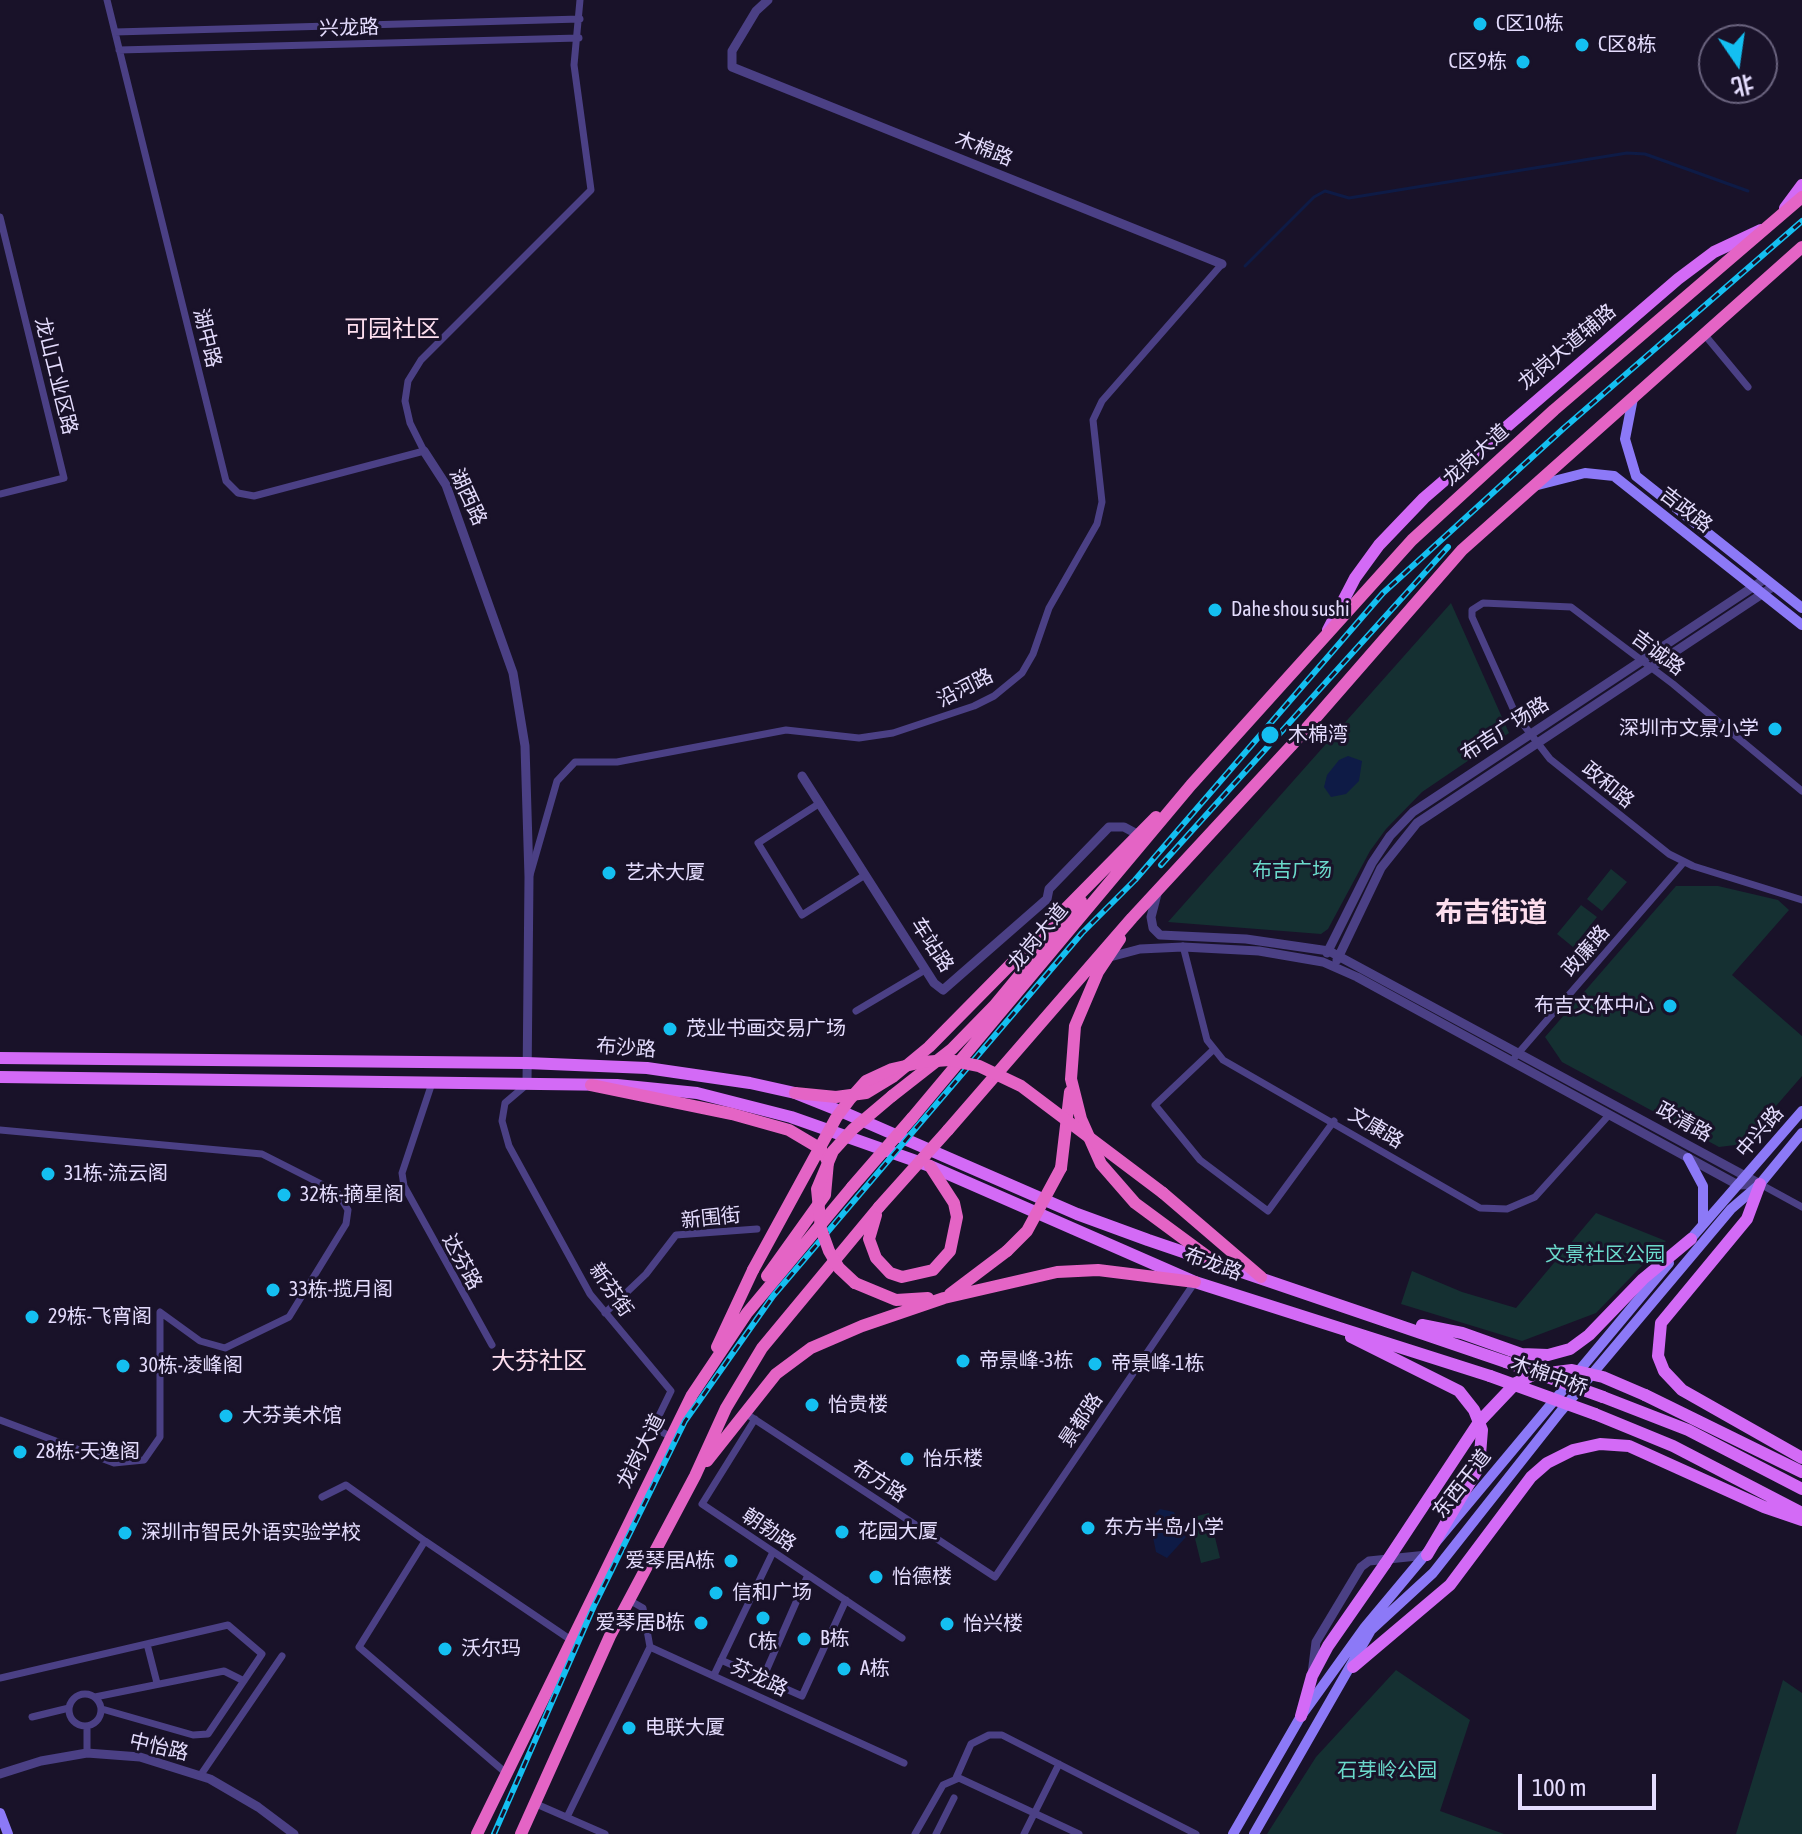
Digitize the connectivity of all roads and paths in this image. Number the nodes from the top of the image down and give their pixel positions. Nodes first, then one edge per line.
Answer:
1 (107, 0) edge
2 (580, 0) edge
3 (768, 0) edge
4 (580, 19) junction
5 (115, 32) junction
6 (579, 38) junction
7 (119, 50) junction
8 (1802, 185) edge
9 (1802, 197) edge
10 (1780, 216) junction
11 (0, 217) edge
12 (1764, 228) junction
13 (1802, 247) edge
14 (1222, 264) joint
15 (1704, 334) junction
16 (1748, 387) dead end
17 (1633, 397) junction
18 (424, 451) junction
19 (1531, 488) junction
20 (0, 494) edge
21 (1770, 582) junction
22 (1758, 590) junction
23 (1802, 608) edge
24 (1472, 610) joint
25 (1802, 625) edge
26 (1327, 632) junction
27 (1641, 660) junction
28 (1651, 667) junction
29 (1531, 739) junction
30 (802, 776) dead end
31 (1191, 785) junction
32 (1802, 791) edge
33 (820, 803) junction
34 (1137, 834) junction
35 (1684, 862) junction
36 (865, 875) junction
37 (529, 877) junction
38 (1158, 889) junction
39 (1802, 900) edge
40 (1132, 918) junction
41 (1183, 935) junction
42 (1183, 947) junction
43 (1334, 953) junction
44 (1110, 957) junction
45 (1323, 962) junction
46 (1334, 967) junction
47 (925, 970) junction
48 (856, 1011) dead end
49 (1213, 1050) junction
50 (1519, 1052) junction
51 (0, 1058) edge
52 (1511, 1061) junction
53 (527, 1063) junction
54 (0, 1077) edge
55 (1071, 1079) junction
56 (432, 1083) junction
57 (527, 1084) junction
58 (591, 1085) junction
59 (795, 1093) junction
60 (1802, 1111) edge
61 (1609, 1115) junction
62 (1334, 1121) junction
63 (0, 1130) edge
64 (1802, 1133) edge
65 (1688, 1158) junction
66 (930, 1166) junction
67 (1746, 1176) junction
68 (1760, 1184) junction
69 (1738, 1185) junction
70 (879, 1207) junction
71 (1802, 1207) edge
72 (1701, 1227) junction
73 (757, 1229) dead end
74 (1691, 1239) junction
75 (1215, 1262) junction
76 (1261, 1277) junction
77 (1195, 1282) junction
78 (944, 1298) junction
79 (605, 1313) junction
80 (747, 1313) junction
81 (1382, 1318) junction
82 (1317, 1319) junction
83 (492, 1345) dead end
84 (1506, 1362) joint
85 (1490, 1376) joint
86 (698, 1387) junction
87 (750, 1416) junction
88 (0, 1420) edge
89 (670, 1436) junction
90 (1802, 1458) edge
91 (1802, 1472) edge
92 (695, 1476) junction
93 (1802, 1489) edge
94 (322, 1497) dead end
95 (1802, 1513) edge
96 (1802, 1520) edge
97 (425, 1541) junction
98 (773, 1552) junction
99 (1427, 1555) junction
100 (808, 1575) junction
101 (995, 1577) joint
102 (629, 1600) junction
103 (846, 1600) junction
104 (1346, 1617) junction
105 (1324, 1629) junction
106 (1368, 1629) junction
107 (902, 1638) dead end
108 (571, 1640) junction
109 (1385, 1641) junction
110 (147, 1644) junction
111 (650, 1647) junction
112 (282, 1656) dead end
113 (721, 1660) junction
114 (1353, 1667) junction
115 (714, 1675) junction
116 (1312, 1676) junction
117 (0, 1678) edge
118 (763, 1678) junction
119 (244, 1681) junction
120 (157, 1683) junction
121 (95, 1697) junction
122 (69, 1708) junction
123 (102, 1709) junction
124 (1301, 1716) junction
125 (32, 1717) dead end
126 (87, 1726) junction
127 (87, 1753) junction
128 (904, 1763) dead end
129 (1059, 1764) junction
130 (506, 1773) junction
131 (0, 1774) edge
132 (200, 1776) junction
133 (956, 1778) junction
134 (954, 1798) dead end
135 (534, 1803) junction
136 (0, 1813) edge
137 (1035, 1813) junction
138 (567, 1817) junction
139 (8, 1834) edge
140 (294, 1834) edge
141 (477, 1834) edge
142 (521, 1834) edge
143 (605, 1834) edge
144 (915, 1834) edge
145 (936, 1834) edge
146 (1024, 1834) edge
147 (1079, 1834) edge
148 (1196, 1834) edge
149 (1233, 1834) edge
150 (1254, 1834) edge

1 - 5 street, 湖中路
2 - 4 street, 湖西路
3 - 14 street, 木棉路
4 - 5 street, 兴龙路
4 - 6 street, 湖西路
5 - 7 street, 湖中路
6 - 7 street, 兴龙路
6 - 18 street, 湖西路
7 - 18 street, 湖中路
8 - 10 main road
9 - 10 highway, 龙岗大道
10 - 12 highway, 龙岗大道
11 - 20 street, 龙山工业区路
12 - 26 highway, 龙岗大道
12 - 26 main road, 龙岗大道辅路
13 - 15 highway
14 - 37 street, 沿河路
15 - 16 street
15 - 17 highway
17 - 19 highway
17 - 21 main road, 吉政路
18 - 37 street, 湖西路
19 - 22 main road, 吉政路
19 - 38 highway
21 - 22 street, 布吉广场路
21 - 23 main road, 吉政路
22 - 25 main road, 吉政路
22 - 27 street, 布吉广场路
22 - 28 street, 布吉广场路
24 - 27 street, 吉诚路
24 - 29 street, 政和路
26 - 31 highway, 龙岗大道
27 - 28 street, 吉诚路
27 - 29 street, 布吉广场路
28 - 29 street, 布吉广场路
28 - 32 street, 吉诚路
29 - 35 street, 政和路
29 - 43 street, 布吉广场路
30 - 33 street, 车站路
31 - 34 highway
31 - 80 highway, 龙岗大道, bridge
33 - 36 street, 车站路
33 - 36 street
34 - 47 street, 车站路
34 - 59 highway
34 - 78 highway, bridge
35 - 39 street, 政和路
35 - 50 street, 政廉路
36 - 47 street, 车站路
37 - 53 street, 湖西路
38 - 40 highway
38 - 41 street, 政清路
40 - 44 highway
40 - 70 highway, bridge
41 - 42 street
41 - 43 street, 政清路
42 - 44 street, 政清路
42 - 45 street, 政清路
42 - 49 street
43 - 45 street, 布吉广场路
43 - 46 street, 布吉广场路
43 - 50 street, 政清路
44 - 55 highway
45 - 46 street, 政清路
46 - 52 street, 政清路
47 - 48 street
49 - 62 street, 文康路
49 - 62 street
50 - 52 street, 政廉路
50 - 67 street, 政清路
51 - 53 main road, 布沙路
52 - 61 street, 政清路
53 - 57 street, 湖西路
53 - 59 main road, 布沙路
54 - 56 main road, 布沙路
55 - 75 highway
55 - 78 highway, bridge
56 - 57 main road, 布沙路
56 - 83 street, 达芬路
57 - 58 main road, 布沙路
57 - 79 street, 新芬街
58 - 66 main road, 布沙路
58 - 80 highway
59 - 75 main road, 布沙路
60 - 67 main road, 中兴路
61 - 62 street, 文康路
61 - 65 street, 政清路
63 - 88 street
64 - 68 main road, 中兴路
65 - 69 street, 政清路
65 - 72 main road
66 - 70 highway
66 - 77 main road, 布龙路
67 - 68 street, 政清路
67 - 69 main road, 东西干道
68 - 69 street
68 - 71 street
68 - 90 main road
68 - 106 main road, 东西干道
69 - 72 main road, 东西干道
70 - 92 highway
72 - 74 main road, 东西干道
73 - 79 street, 新围街
74 - 81 main road
74 - 99 main road, 东西干道
75 - 76 main road, 布龙路
76 - 81 main road, 布龙路
76 - 86 highway, bridge
77 - 78 highway
77 - 82 main road, 布龙路
77 - 101 street, 景都路
78 - 87 highway
79 - 89 street, 新芬街
80 - 86 highway, 龙岗大道
81 - 84 main road, 布龙路
82 - 85 main road, 布龙路
82 - 99 main road
84 - 93 main road, 木棉中桥, bridge
85 - 95 main road, 木棉中桥, bridge
86 - 89 highway, 龙岗大道
87 - 92 highway
87 - 98 street, 朝勃路
87 - 101 street, 布方路
89 - 108 highway, 龙岗大道
91 - 104 main road, bridge
92 - 102 highway
94 - 97 street
96 - 109 main road
97 - 108 street
97 - 130 street
98 - 100 street, 朝勃路
98 - 113 street
99 - 105 street
99 - 106 main road, 东西干道
100 - 103 street, 朝勃路
100 - 118 street
102 - 111 street
102 - 135 highway
103 - 107 street, 朝勃路
103 - 118 street
104 - 105 street
104 - 116 main road
105 - 116 street
106 - 109 main road
106 - 114 main road, 东西干道
106 - 124 main road, 东西干道
108 - 130 highway, 龙岗大道
109 - 114 main road
110 - 117 street
110 - 119 street
110 - 120 street
111 - 115 street, 芬龙路
111 - 138 street
112 - 132 street
113 - 115 street
113 - 118 street
114 - 150 main road, 东西干道
115 - 128 street, 芬龙路
116 - 124 main road
119 - 120 street
119 - 123 street
120 - 121 street
121 - 122 street
121 - 123 street
122 - 125 street
122 - 126 street
123 - 126 street
124 - 149 main road, 东西干道
126 - 127 street
127 - 131 street, 中怡路
127 - 132 street, 中怡路
129 - 133 street
129 - 137 street
129 - 148 street
130 - 141 highway, 龙岗大道
132 - 140 street, 中怡路
133 - 137 street
133 - 144 street
134 - 145 street
135 - 138 street
135 - 142 highway
136 - 139 main road
137 - 146 street
137 - 147 street
138 - 143 street

